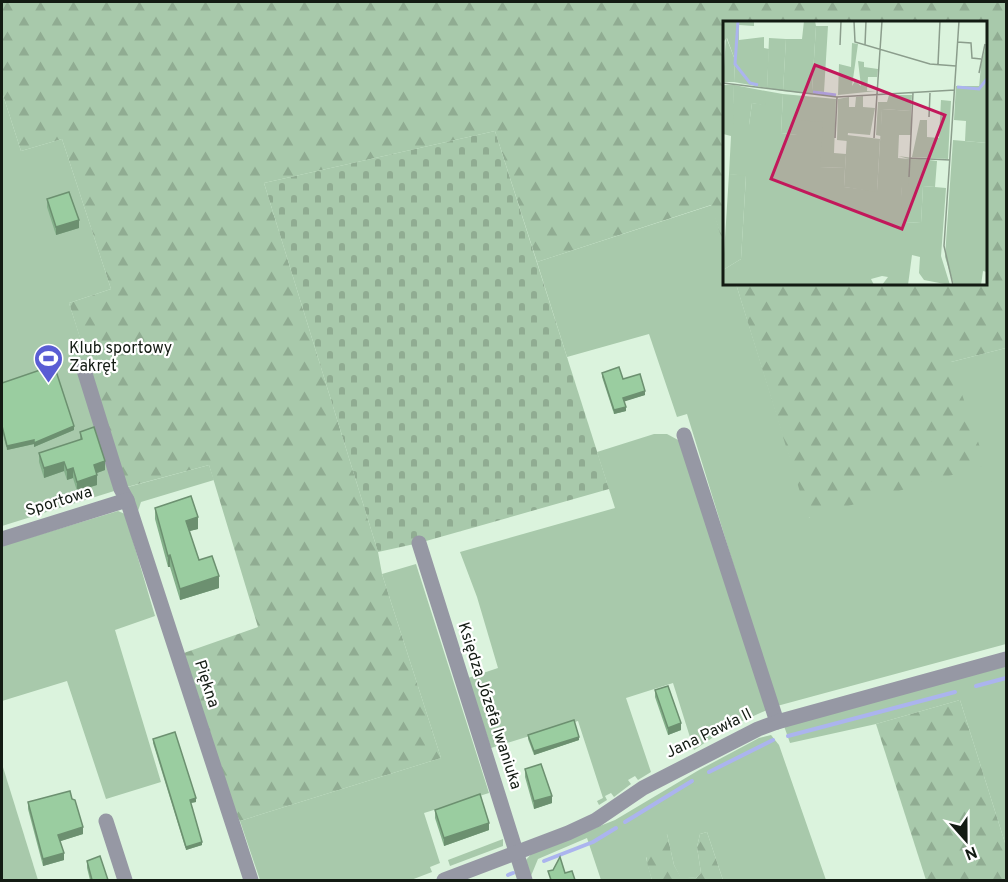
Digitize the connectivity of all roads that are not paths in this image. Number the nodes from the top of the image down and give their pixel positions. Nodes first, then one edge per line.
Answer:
1 (83, 367) dead end
2 (684, 435) dead end
3 (127, 500) junction
4 (2, 539) edge
5 (419, 543) dead end
6 (1006, 659) edge
7 (777, 722) junction
8 (106, 821) dead end
9 (517, 853) junction
10 (125, 880) edge
11 (251, 880) edge
12 (444, 880) edge
13 (525, 880) edge

1 - 3 street, Piękna
2 - 7 street
3 - 4 street, Sportowa
3 - 11 street, Piękna
5 - 9 street, Księdza Józefa Iwaniuka
6 - 7 street, Jana Pawła II
7 - 9 street, Jana Pawła II
8 - 10 street
9 - 12 street, Jana Pawła II
9 - 13 street, Księdza Józefa Iwaniuka

